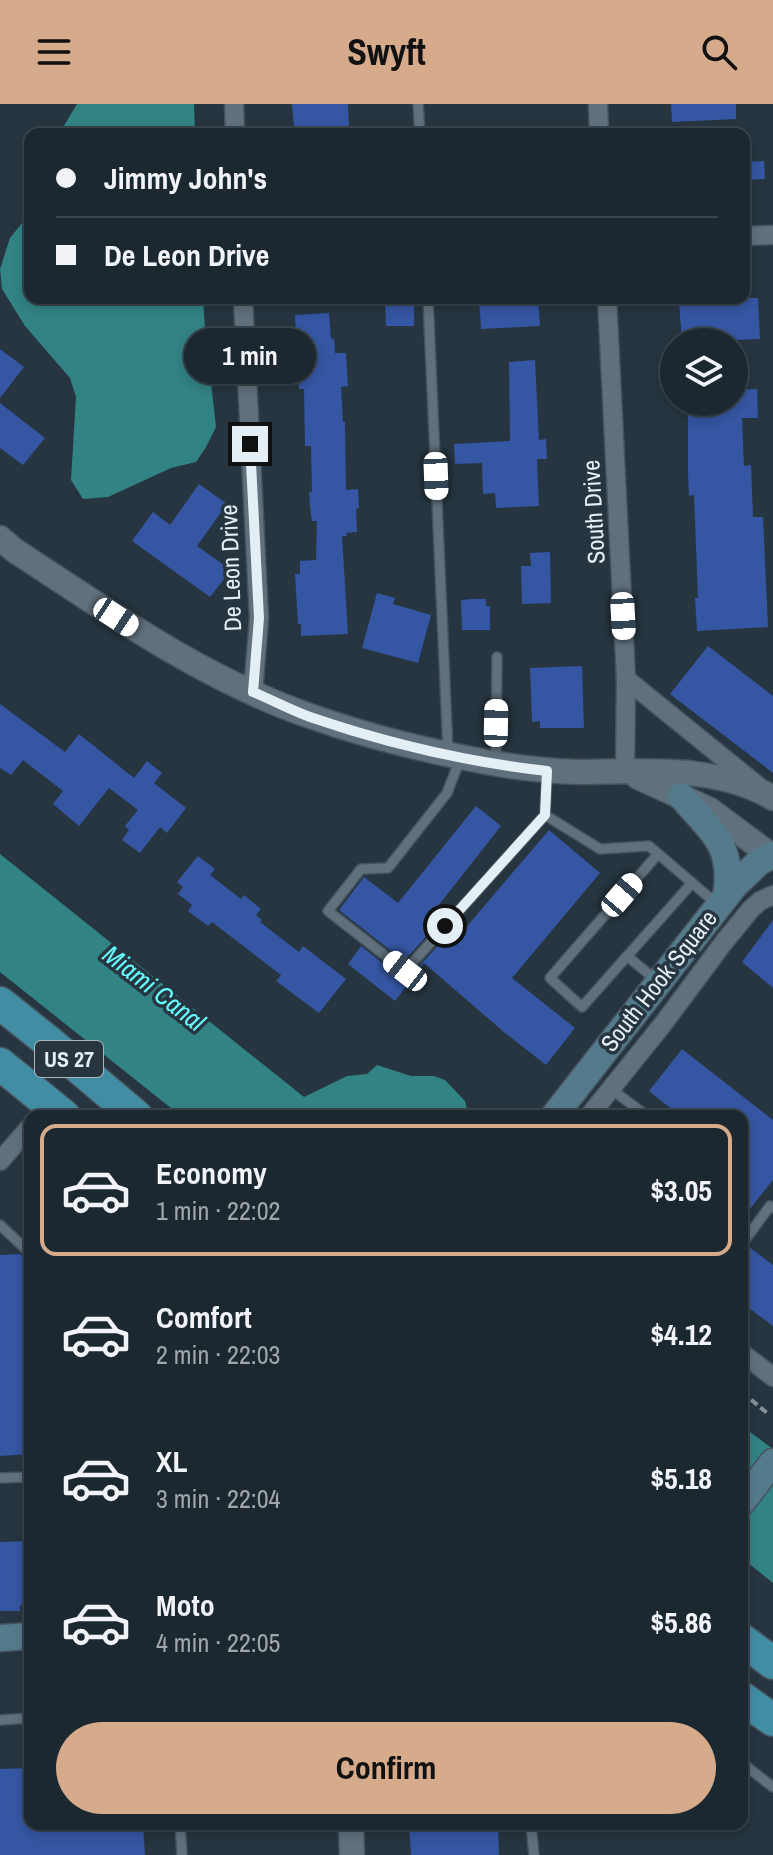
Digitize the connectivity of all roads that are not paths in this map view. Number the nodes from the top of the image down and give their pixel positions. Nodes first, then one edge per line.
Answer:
1 (234, 104) edge
2 (418, 104) edge
3 (598, 104) edge
4 (235, 128) edge
5 (420, 128) edge
6 (599, 128) edge
7 (773, 235) edge
8 (750, 236) edge
9 (243, 304) edge
10 (428, 304) edge
11 (607, 304) edge
12 (0, 538) edge
13 (497, 657) dead end
14 (626, 679) junction
15 (253, 692) junction
16 (455, 756) junction
17 (496, 764) junction
18 (547, 771) junction
19 (625, 772) junction
20 (681, 796) junction
21 (772, 797) edge
22 (545, 815) junction
23 (658, 854) junction
24 (773, 856) edge
25 (692, 883) junction
26 (773, 895) edge
27 (722, 901) junction
28 (627, 956) junction
29 (658, 983) junction
30 (680, 1001) junction
31 (0, 1003) edge
32 (0, 1064) edge
33 (610, 1089) junction
34 (41, 1110) edge
35 (129, 1110) edge
36 (559, 1110) edge
37 (594, 1110) edge
38 (639, 1110) edge
39 (24, 1138) edge
40 (0, 1161) edge
41 (773, 1208) edge
42 (0, 1225) edge
43 (748, 1236) edge
44 (24, 1247) edge
45 (748, 1358) edge
46 (773, 1377) edge
47 (773, 1462) edge
48 (24, 1477) edge
49 (0, 1478) edge
50 (748, 1494) edge
51 (24, 1636) edge
52 (0, 1638) edge
53 (748, 1644) edge
54 (773, 1663) edge
55 (748, 1702) edge
56 (24, 1718) edge
57 (0, 1720) edge
58 (773, 1720) edge
59 (748, 1768) edge
60 (773, 1787) edge
61 (180, 1830) edge
62 (351, 1830) edge
63 (532, 1830) edge
64 (182, 1855) edge
65 (352, 1855) edge
66 (534, 1855) edge

1 - 4 street
2 - 5 lane
3 - 6 street
7 - 8 street
9 - 15 street, De Leon Drive
10 - 16 lane
11 - 14 street, South Drive
12 - 15 street
13 - 17 lane
14 - 19 street, South Drive
14 - 21 street
15 - 16 street
16 - 17 street
16 - 22 lane
17 - 18 street
18 - 19 street
18 - 22 lane
19 - 20 street
19 - 21 street
20 - 24 street
20 - 27 main road
22 - 23 lane
23 - 25 lane
23 - 28 lane
24 - 27 main road, South Hook Square
25 - 27 lane
25 - 28 lane
26 - 30 street, South Hook Square
27 - 29 main road, South Hook Square
28 - 29 lane
29 - 30 street
29 - 36 main road, South Hook Square
30 - 33 street, South Hook Square
31 - 35 highway, US 27
32 - 34 highway, US 27
33 - 37 street, South Hook Square
33 - 38 lane
39 - 40 street
41 - 43 lane
42 - 44 lane
45 - 46 street
47 - 50 main road
48 - 49 lane
51 - 52 main road
53 - 54 highway
55 - 58 highway
56 - 57 lane
59 - 60 lane
61 - 64 lane
62 - 65 street
63 - 66 lane

